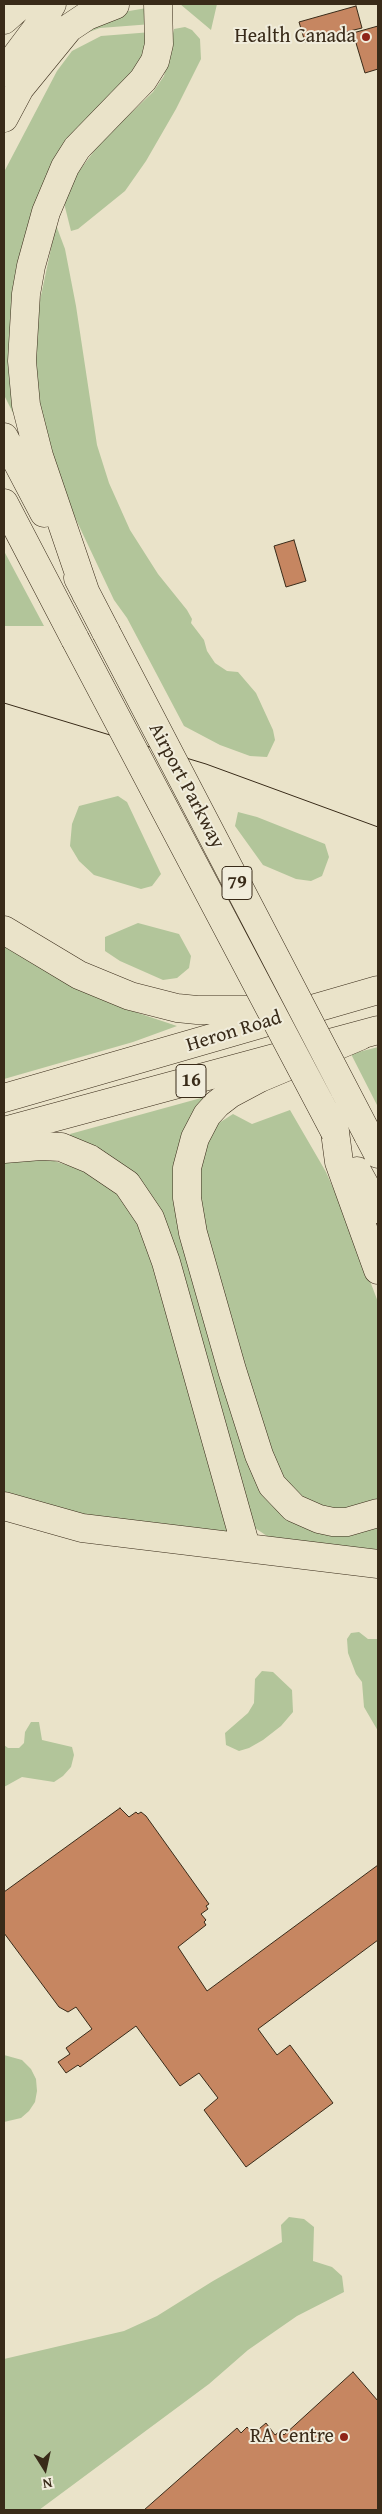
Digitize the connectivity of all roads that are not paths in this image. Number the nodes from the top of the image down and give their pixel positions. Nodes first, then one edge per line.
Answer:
1 (22, 4) edge
2 (52, 4) edge
3 (158, 4) edge
4 (114, 5) dead end
5 (4, 20) edge
6 (4, 72) edge
7 (4, 118) edge
8 (4, 436) edge
9 (4, 502) edge
10 (86, 594) junction
11 (4, 930) edge
12 (378, 990) edge
13 (310, 1010) junction
14 (369, 1033) edge
15 (4, 1098) edge
16 (4, 1131) edge
17 (335, 1132) junction
18 (373, 1144) edge
19 (4, 1149) edge
20 (378, 1209) edge
21 (378, 1270) edge
22 (4, 1506) edge
23 (378, 1513) edge
24 (246, 1547) junction
25 (378, 1564) edge

1 - 5 main road
2 - 6 main road
3 - 10 main road
4 - 7 main road
8 - 10 main road, Airport Parkway / 79
9 - 17 main road, Airport Parkway / 79, bridge
10 - 18 main road, Airport Parkway / 79, bridge
11 - 13 main road
12 - 13 main road, Heron Road / 16
13 - 15 main road, Heron Road / 16
14 - 16 main road, Heron Road / 16
14 - 23 main road
17 - 20 main road, 79
17 - 21 main road
19 - 24 main road
22 - 24 main road
24 - 25 main road

